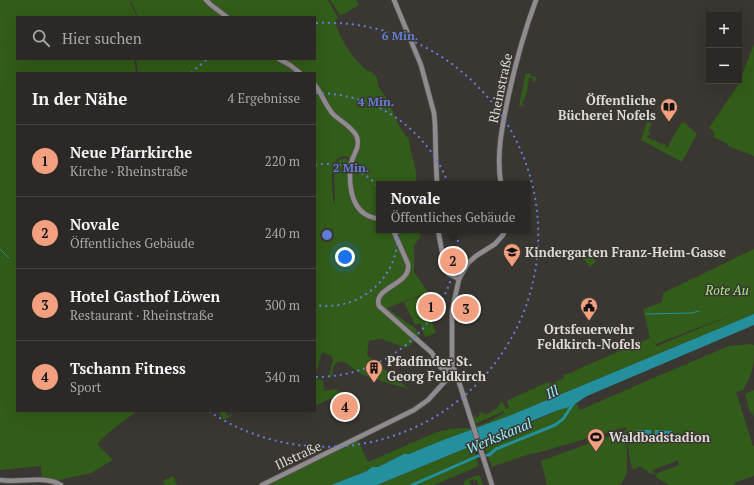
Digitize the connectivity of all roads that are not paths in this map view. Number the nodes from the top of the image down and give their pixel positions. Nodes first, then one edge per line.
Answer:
1 (206, 0) edge
2 (394, 0) edge
3 (536, 0) edge
4 (226, 16) edge
5 (281, 60) edge
6 (299, 72) edge
7 (316, 87) edge
8 (438, 181) edge
9 (501, 181) edge
10 (376, 218) edge
11 (394, 233) edge
12 (439, 233) edge
13 (504, 233) edge
14 (459, 279) junction
15 (450, 373) junction
16 (0, 480) edge
17 (62, 485) edge
18 (262, 485) edge
19 (492, 485) edge

1 - 4 main road
2 - 8 main road
3 - 9 main road, Rheinstraße
5 - 6 main road
7 - 10 main road
11 - 15 main road
12 - 14 main road
13 - 14 main road
14 - 15 main road
15 - 18 main road, Illstraße
15 - 19 main road
16 - 17 main road

